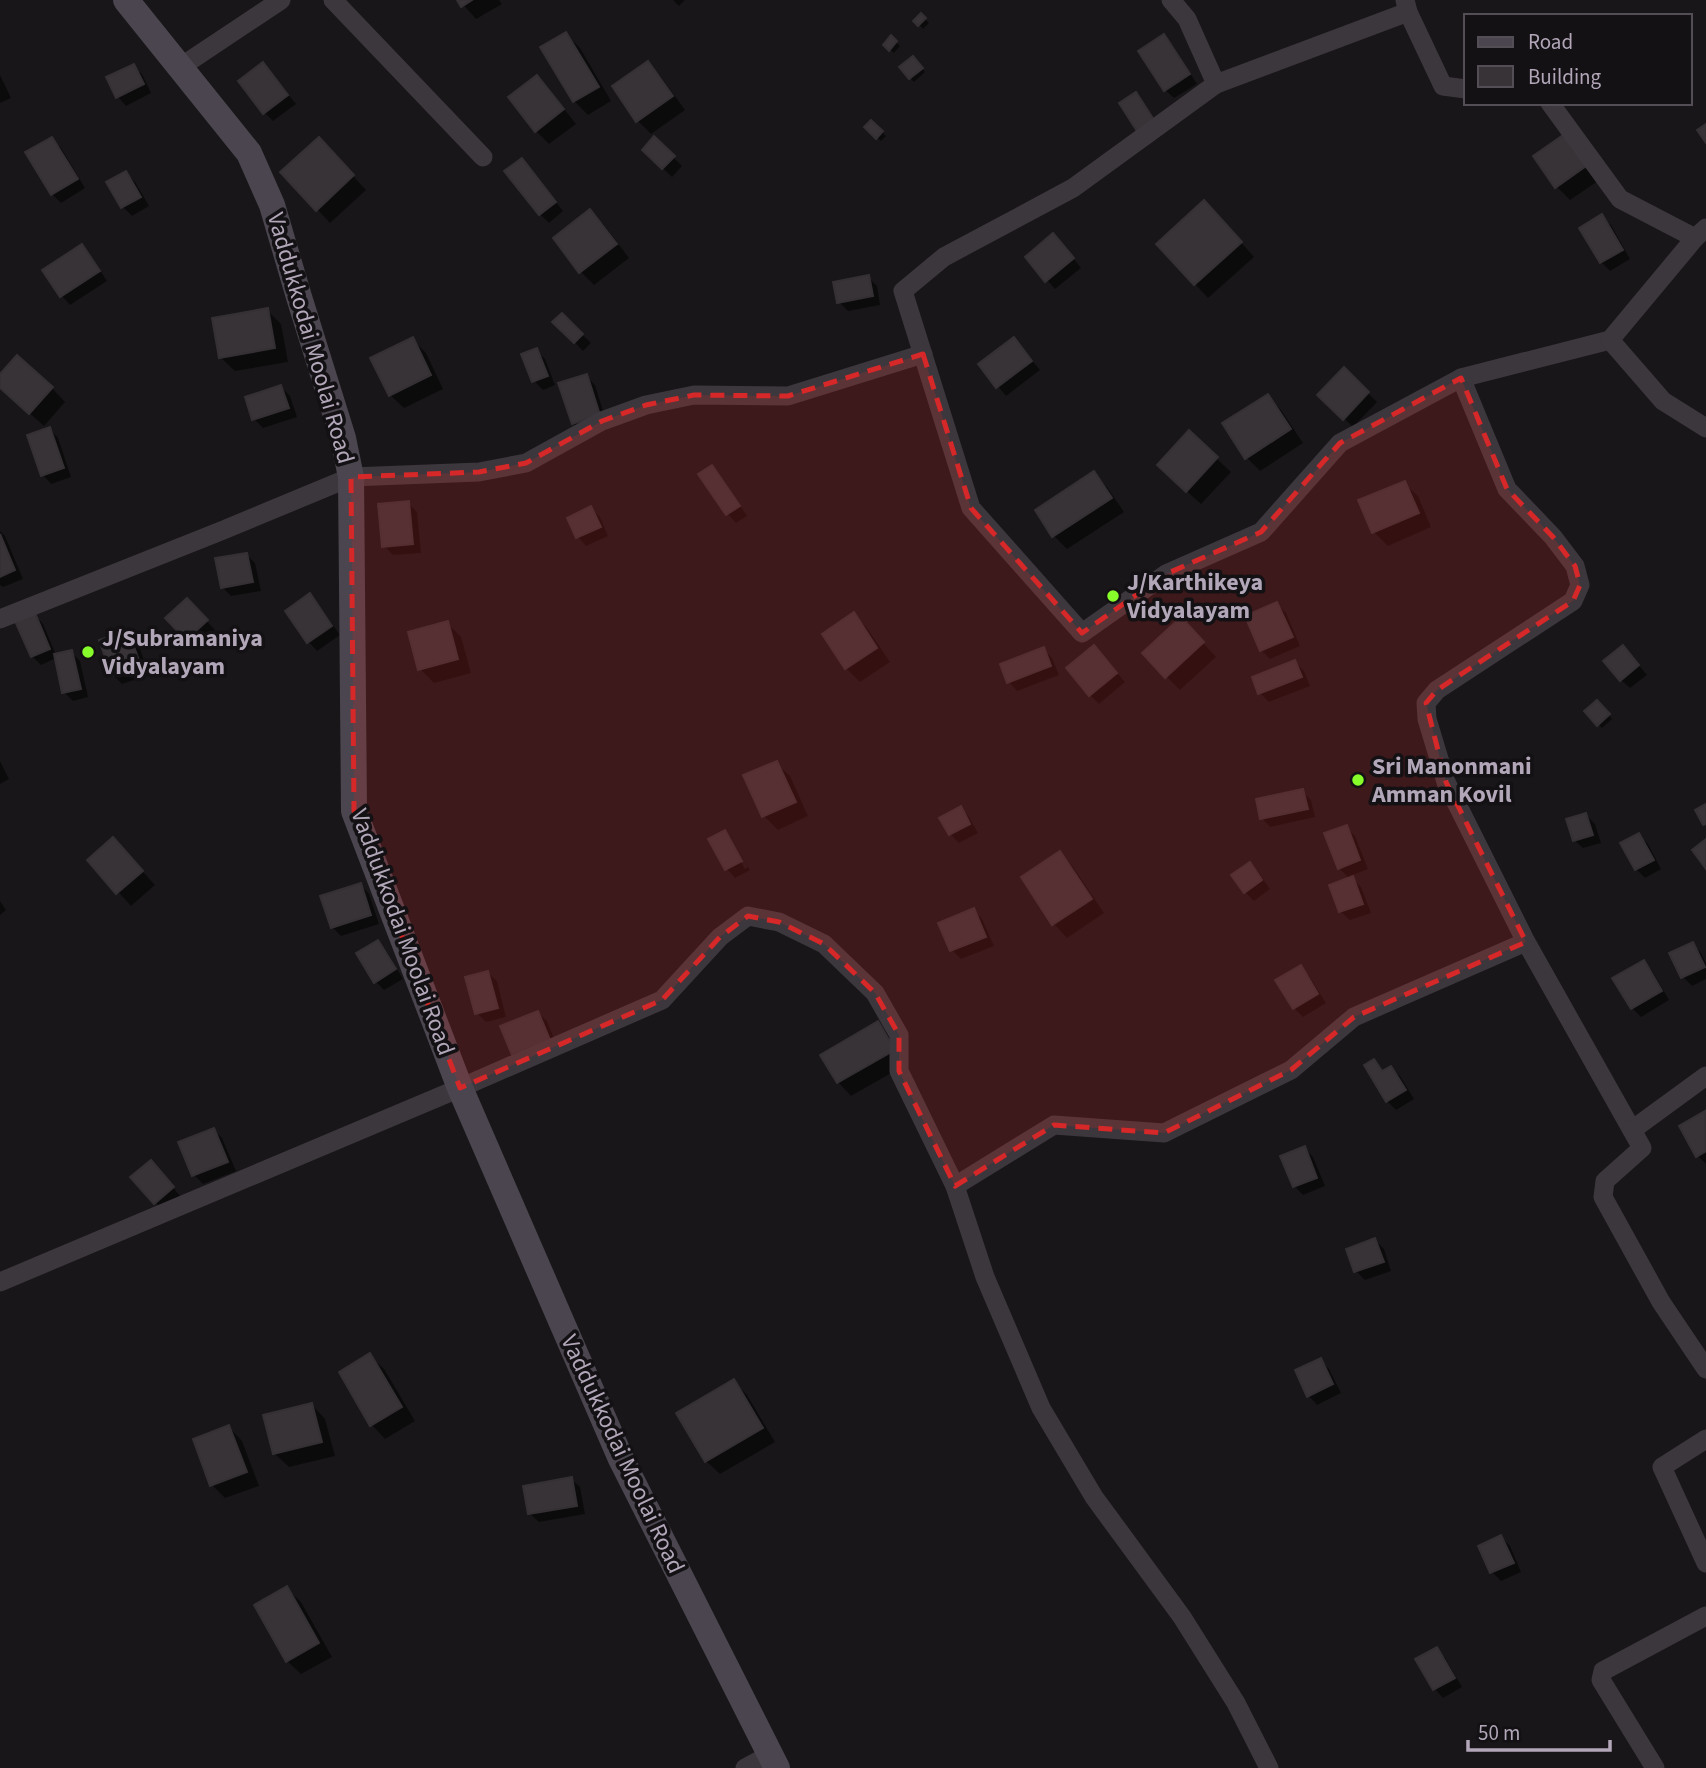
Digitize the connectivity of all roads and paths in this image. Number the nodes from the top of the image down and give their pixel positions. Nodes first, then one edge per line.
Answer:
1 (126, 0) edge
2 (281, 0) edge
3 (333, 0) edge
4 (1171, 0) edge
5 (1406, 6) edge
6 (179, 68) junction
7 (1216, 84) junction
8 (1464, 89) edge
9 (1551, 105) edge
10 (484, 158) dead end
11 (1700, 233) edge
12 (1610, 340) junction
13 (923, 354) junction
14 (1461, 378) junction
15 (1706, 428) edge
16 (351, 477) junction
17 (0, 618) edge
18 (1526, 942) junction
19 (1706, 1076) edge
20 (460, 1088) junction
21 (1632, 1130) junction
22 (955, 1185) junction
23 (0, 1282) edge
24 (1706, 1369) edge
25 (1706, 1439) edge
26 (1706, 1563) edge
27 (1706, 1616) edge
28 (774, 1761) edge
29 (745, 1768) edge
30 (1269, 1768) edge
31 (1655, 1768) edge

1 - 6 street, Vaddukkodai Moolai Road
2 - 6 street
3 - 10 street
4 - 7 street
5 - 7 street
5 - 8 street
6 - 16 street, Vaddukkodai Moolai Road
7 - 13 street
9 - 11 street
11 - 12 street
12 - 14 street
12 - 15 street
13 - 14 street
13 - 16 street
14 - 18 street
16 - 17 street
16 - 20 street, Vaddukkodai Moolai Road
18 - 21 street
18 - 22 street
19 - 21 street
20 - 22 street
20 - 23 street
20 - 28 street, Vaddukkodai Moolai Road
21 - 24 street
22 - 30 street
25 - 26 street
27 - 31 street
28 - 29 street

